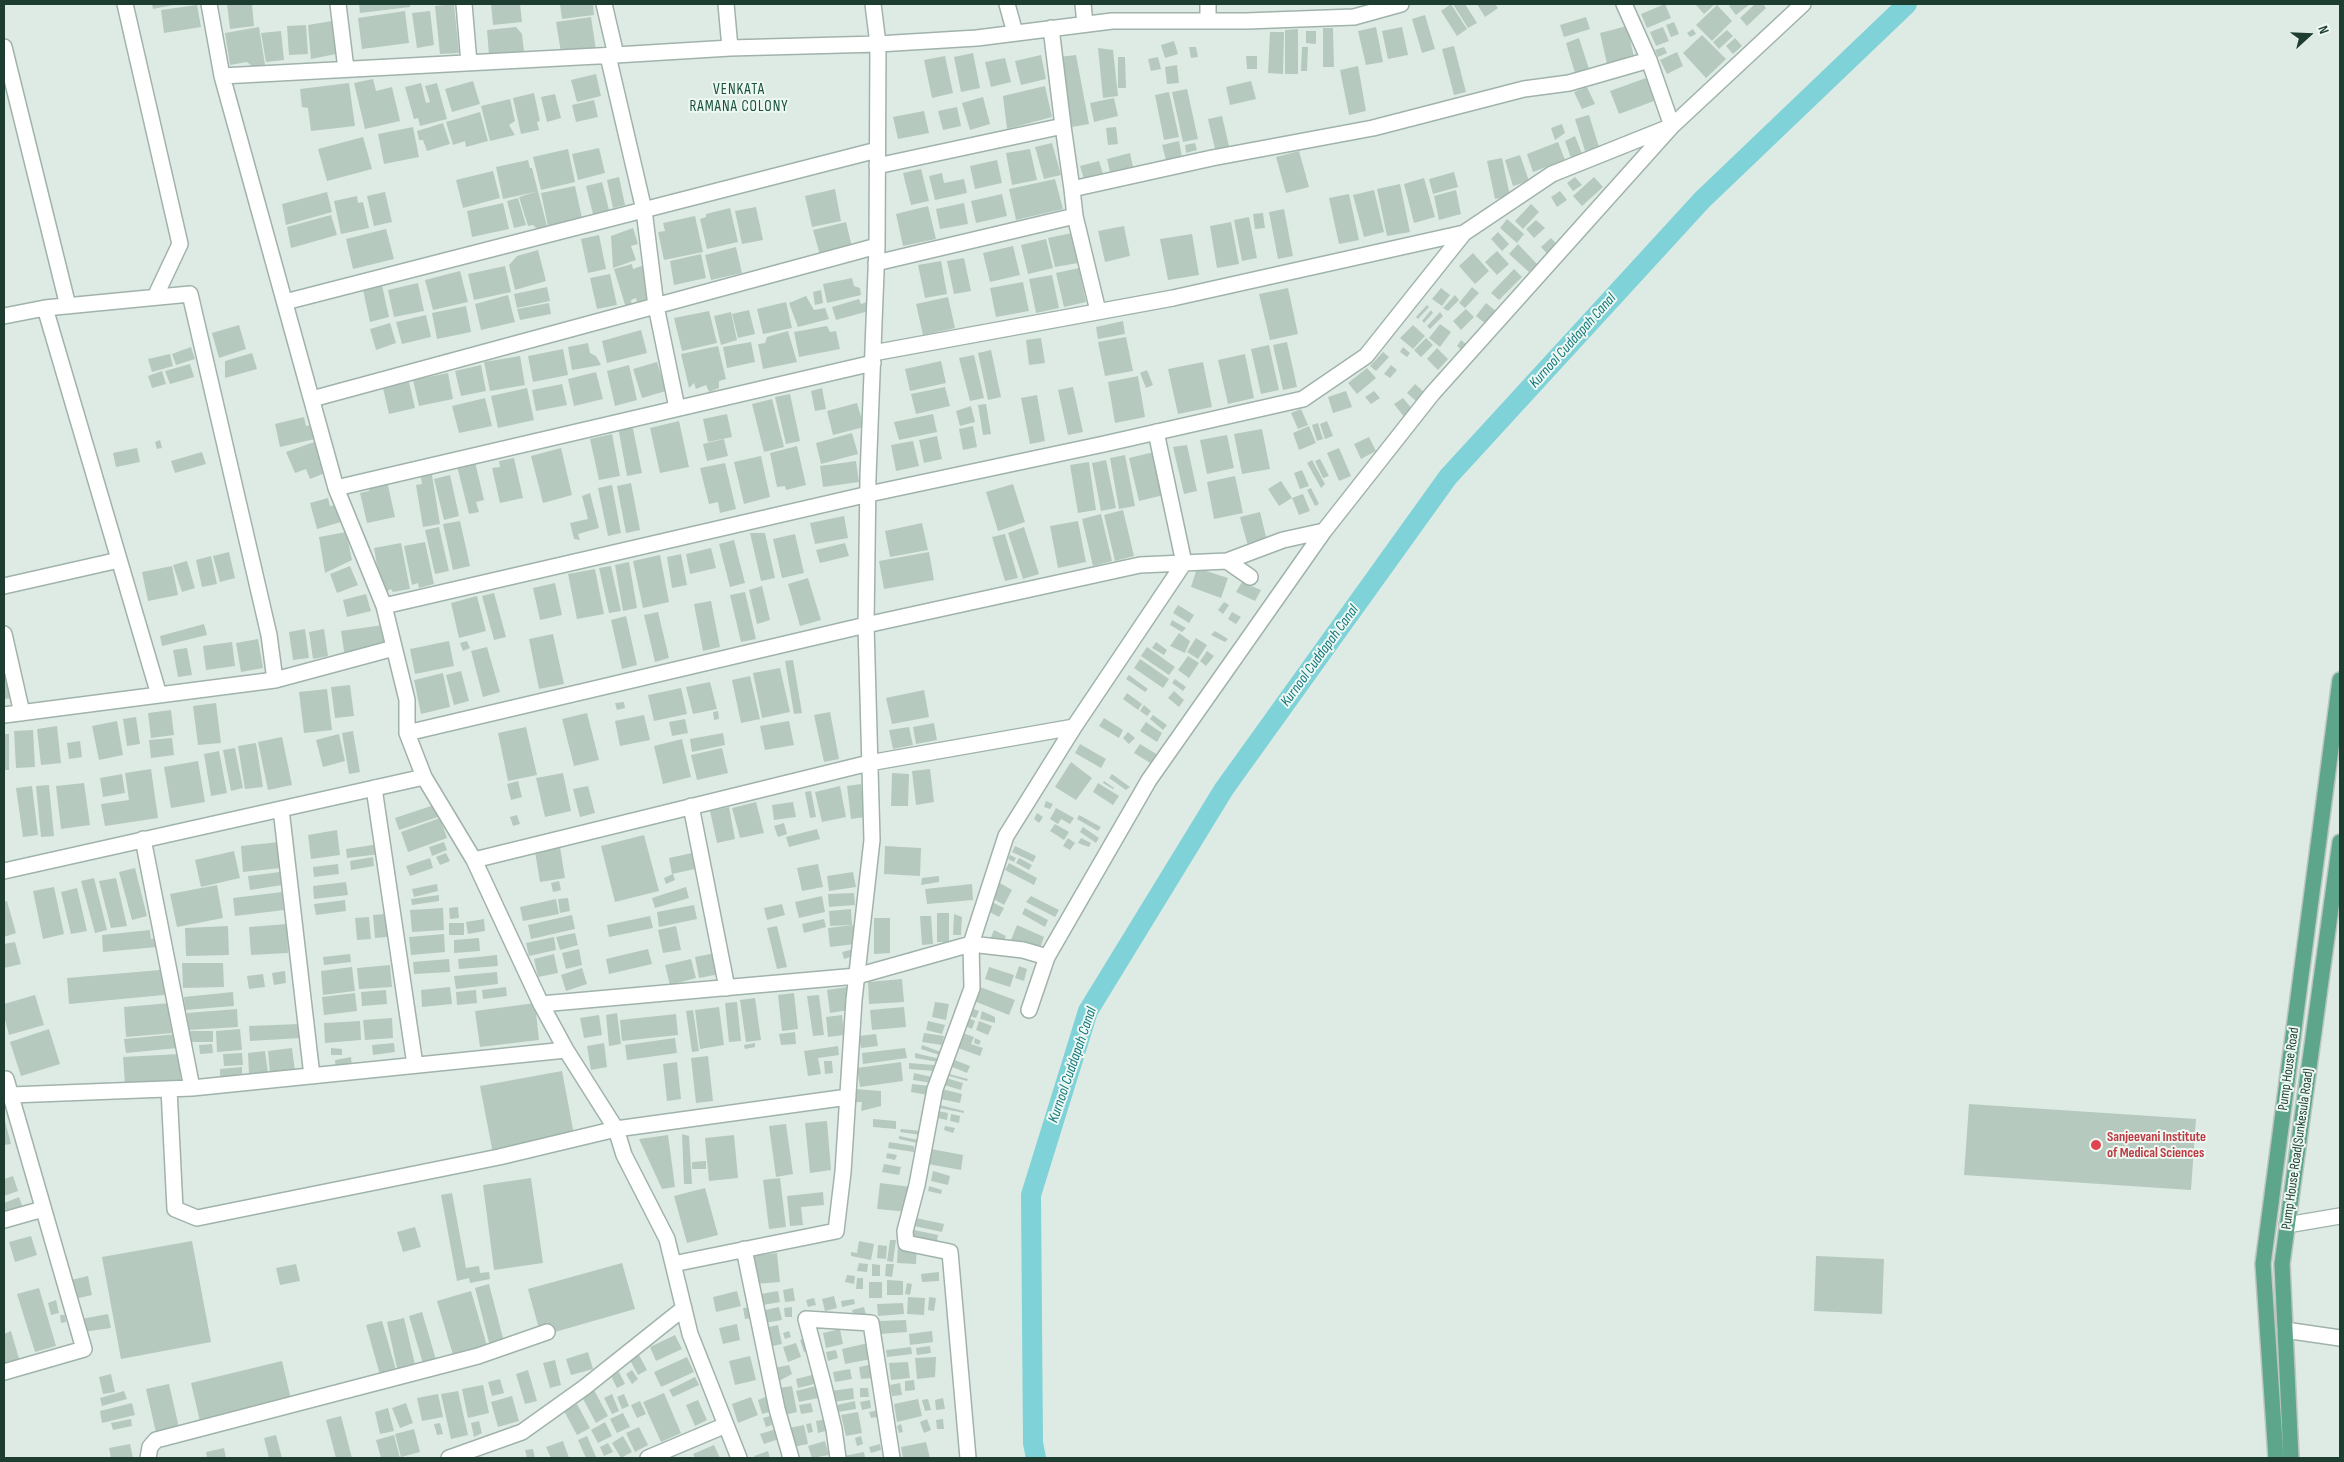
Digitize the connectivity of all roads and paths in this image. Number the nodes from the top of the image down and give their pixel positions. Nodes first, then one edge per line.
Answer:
1 (125, 4) edge
2 (210, 4) edge
3 (338, 4) edge
4 (464, 4) edge
5 (604, 4) edge
6 (726, 4) edge
7 (873, 4) edge
8 (1007, 4) edge
9 (1082, 4) edge
10 (1208, 4) edge
11 (1401, 4) edge
12 (1624, 4) edge
13 (1803, 4) edge
14 (1352, 10) edge
15 (1208, 21) junction
16 (1085, 24) junction
17 (1050, 28) junction
18 (1015, 33) junction
19 (878, 44) junction
20 (4, 47) edge
21 (730, 48) junction
22 (612, 56) junction
23 (1649, 60) junction
24 (469, 63) junction
25 (346, 69) junction
26 (222, 76) junction
27 (1063, 126) junction
28 (1672, 126) junction
29 (877, 150) junction
30 (877, 166) junction
31 (1072, 189) junction
32 (644, 210) junction
33 (1075, 216) junction
34 (1464, 233) junction
35 (877, 246) junction
36 (876, 262) junction
37 (155, 297) junction
38 (285, 302) junction
39 (68, 306) junction
40 (656, 306) junction
41 (44, 308) junction
42 (1098, 310) junction
43 (4, 316) edge
44 (873, 358) junction
45 (312, 400) junction
46 (677, 408) junction
47 (1156, 432) junction
48 (336, 488) junction
49 (869, 494) junction
50 (1324, 531) junction
51 (119, 560) junction
52 (1227, 561) junction
53 (1184, 563) junction
54 (1250, 577) dead end
55 (4, 586) edge
56 (384, 606) junction
57 (866, 625) junction
58 (4, 634) edge
59 (394, 648) junction
60 (275, 680) junction
61 (2340, 680) edge
62 (159, 695) junction
63 (22, 713) junction
64 (4, 715) edge
65 (1074, 727) junction
66 (407, 733) junction
67 (869, 763) junction
68 (424, 777) junction
69 (374, 788) junction
70 (691, 806) junction
71 (281, 809) junction
72 (143, 839) junction
73 (2340, 842) edge
74 (474, 860) junction
75 (4, 871) edge
76 (971, 944) junction
77 (1048, 957) junction
78 (857, 976) junction
79 (727, 988) junction
80 (541, 1004) junction
81 (1029, 1010) dead end
82 (566, 1050) junction
83 (415, 1065) junction
84 (312, 1076) junction
85 (4, 1077) edge
86 (192, 1088) junction
87 (169, 1089) junction
88 (10, 1095) junction
89 (848, 1097) junction
90 (616, 1129) junction
91 (42, 1209) junction
92 (2340, 1216) edge
93 (4, 1220) edge
94 (2288, 1225) junction
95 (744, 1249) junction
96 (673, 1264) junction
97 (684, 1308) junction
98 (2285, 1330) junction
99 (547, 1332) dead end
100 (2340, 1338) edge
101 (4, 1372) edge
102 (726, 1425) junction
103 (148, 1458) edge
104 (449, 1458) edge
105 (648, 1458) edge
106 (739, 1458) edge
107 (791, 1458) edge
108 (838, 1458) edge
109 (892, 1458) edge
110 (968, 1458) edge
111 (2276, 1458) edge
112 (2291, 1458) edge

1 - 37 street
2 - 26 street
3 - 25 street
4 - 24 street
5 - 22 street
6 - 21 street
7 - 19 street
8 - 18 street
9 - 16 street
10 - 15 street
11 - 14 street
12 - 23 street
13 - 28 street
14 - 15 street
15 - 16 street
16 - 17 street
17 - 18 street
17 - 27 street
18 - 19 street
19 - 21 street
19 - 29 street
20 - 39 street
21 - 22 street
22 - 24 street
22 - 32 street
23 - 28 street
23 - 31 street
24 - 25 street
25 - 26 street
26 - 38 street
27 - 30 street
27 - 31 street
28 - 34 street
28 - 50 street
29 - 30 street
29 - 32 street
30 - 35 street
31 - 33 street
32 - 38 street
32 - 40 street
33 - 36 street
33 - 42 street
34 - 42 street
34 - 47 street
35 - 36 street
35 - 40 street
36 - 44 street
37 - 39 street
37 - 60 street
38 - 45 street
39 - 41 street
40 - 45 street
40 - 46 street
41 - 43 street
41 - 51 street
42 - 44 street
44 - 46 street
44 - 49 street
45 - 48 street
46 - 48 street
47 - 49 street
47 - 53 street
48 - 56 street
49 - 56 street
49 - 57 street
50 - 52 street
50 - 77 street
51 - 55 street
51 - 62 street
52 - 53 street
52 - 54 street
53 - 57 street
53 - 65 street
56 - 59 street
57 - 66 street
57 - 67 street
58 - 63 street
59 - 60 street
59 - 66 street
60 - 62 street
61 - 111 main road, Pump House Road
62 - 63 street
63 - 64 street
65 - 67 street
65 - 76 street
66 - 68 street
67 - 70 street
67 - 78 street
68 - 69 street
68 - 74 street
69 - 71 street
69 - 83 street
70 - 74 street
70 - 79 street
71 - 72 street
71 - 84 street
72 - 75 street
72 - 86 street
73 - 94 main road, Pump House Road(Sunkesula Road)
74 - 80 street
76 - 77 street
76 - 78 street
76 - 110 street
77 - 81 street
78 - 79 street
78 - 89 street
79 - 80 street
80 - 82 street
82 - 83 street
82 - 90 street
83 - 84 street
84 - 86 street
85 - 88 street
86 - 87 street
87 - 88 street
87 - 90 street
88 - 91 street
89 - 90 street
89 - 95 street
90 - 96 street
91 - 93 street
91 - 101 street
92 - 94 street
94 - 98 main road, Pump House Road(Sunkesula Road)
95 - 96 street
95 - 107 street
96 - 97 street
97 - 102 street
97 - 104 street
98 - 100 street
98 - 112 main road, Pump House Road(Sunkesula Road)
99 - 103 street
102 - 105 street
102 - 106 street
108 - 109 street

